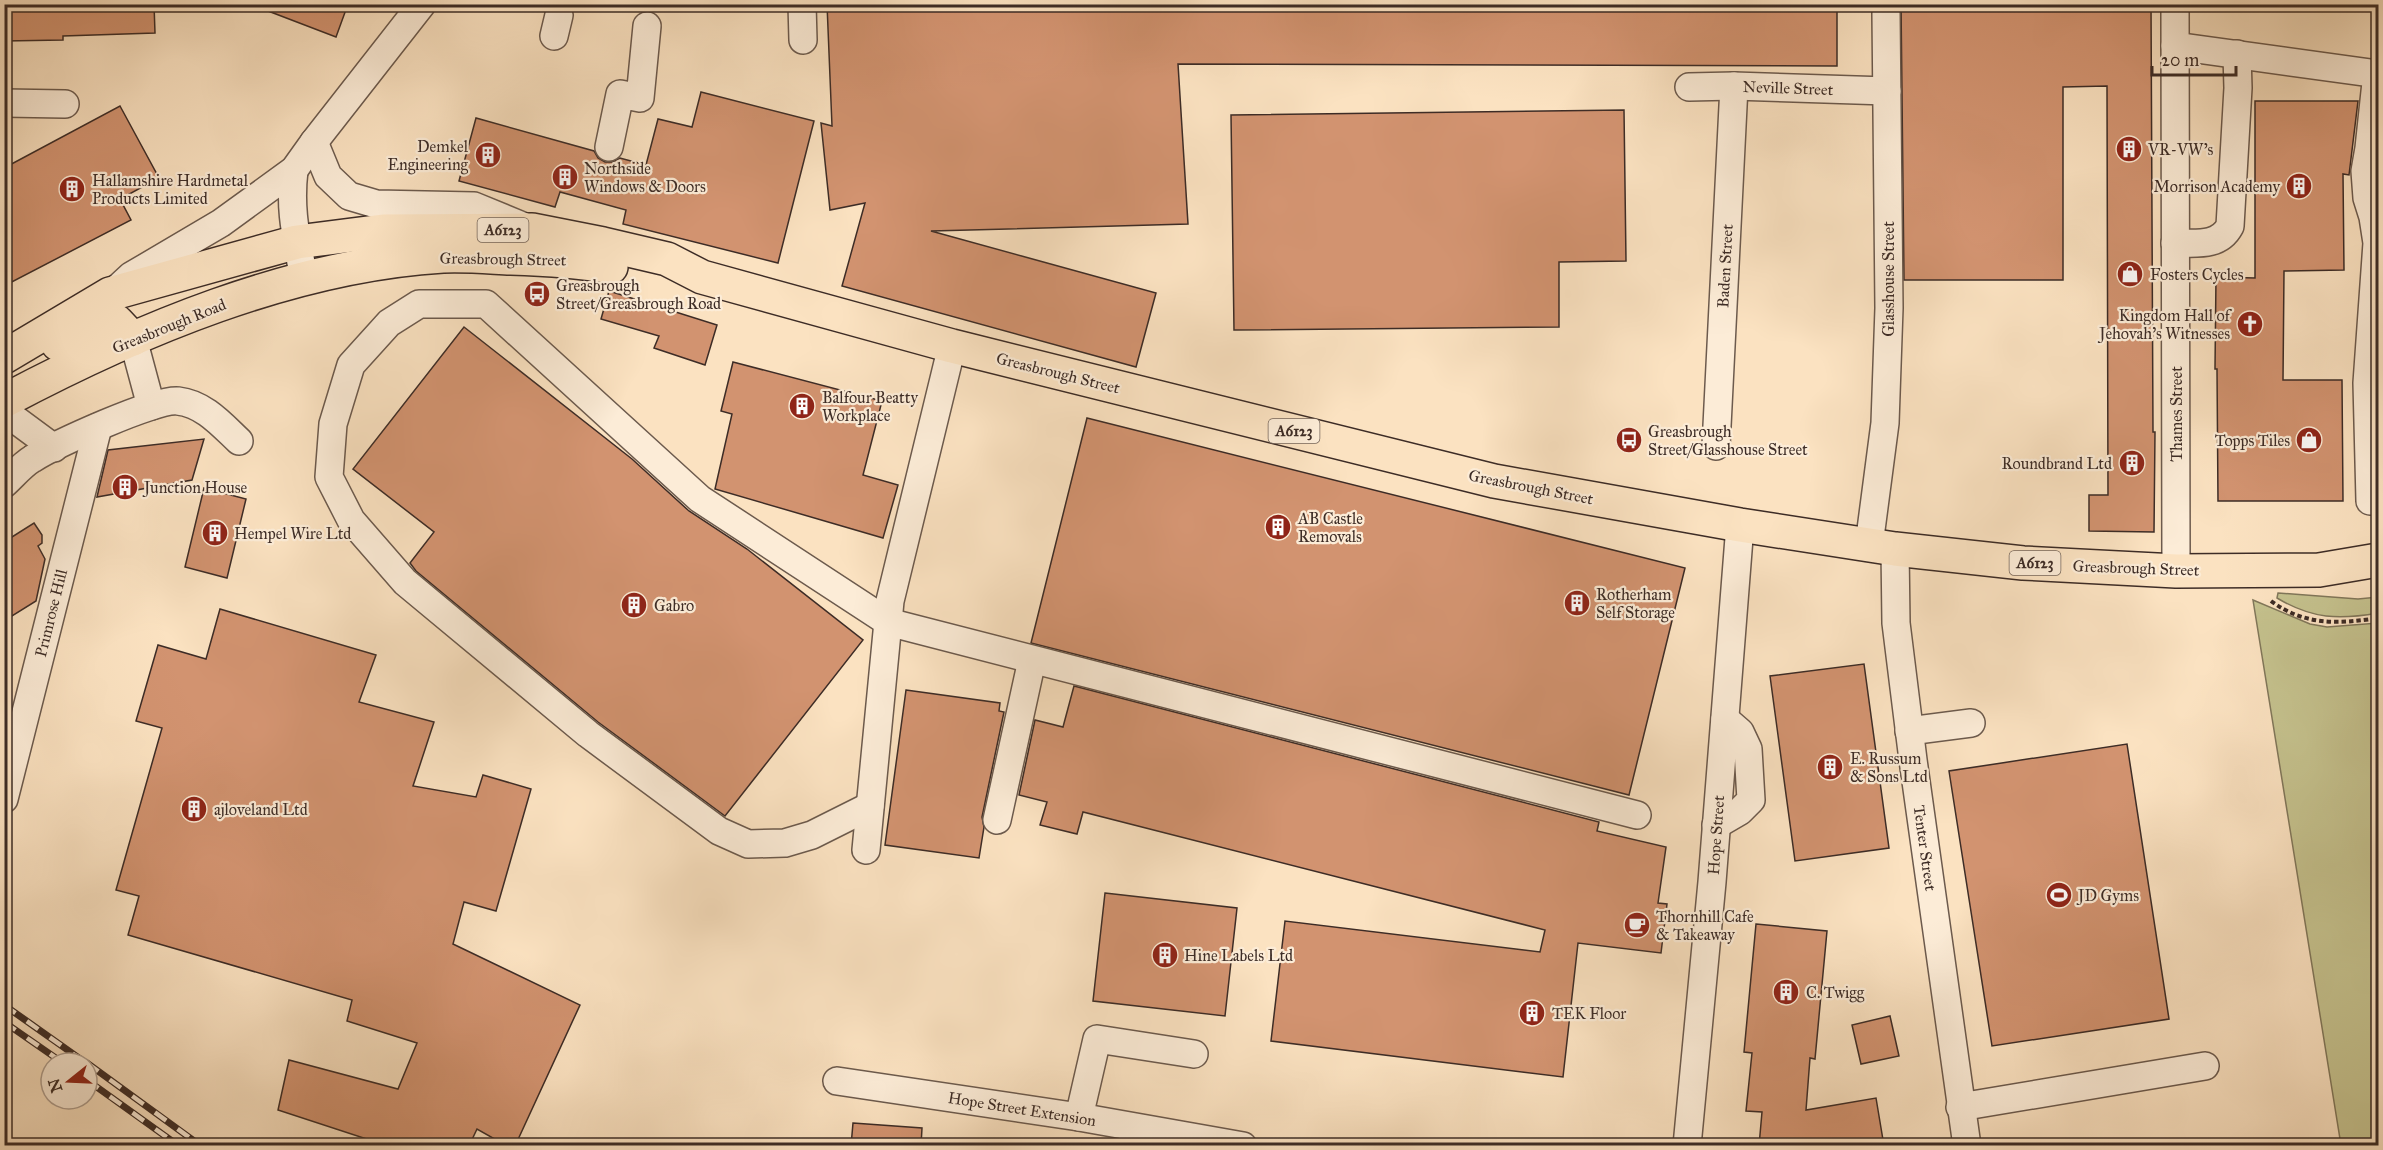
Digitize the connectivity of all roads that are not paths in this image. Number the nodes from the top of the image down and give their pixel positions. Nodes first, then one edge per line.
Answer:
1 (422, 4) edge
2 (802, 4) edge
3 (2175, 4) edge
4 (1886, 13) dead end
5 (647, 26) dead end
6 (803, 40) dead end
7 (2175, 45) junction
8 (2237, 54) junction
9 (2378, 74) edge
10 (1734, 86) junction
11 (1689, 87) dead end
12 (1887, 91) junction
13 (4, 104) edge
14 (65, 105) dead end
15 (314, 142) junction
16 (609, 147) dead end
17 (294, 170) junction
18 (2376, 218) edge
19 (532, 230) junction
20 (297, 242) junction
21 (2175, 243) junction
22 (421, 258) junction
23 (702, 277) junction
24 (304, 279) junction
25 (110, 294) junction
26 (133, 339) junction
27 (952, 346) junction
28 (4, 357) edge
29 (4, 368) edge
30 (4, 402) edge
31 (152, 406) junction
32 (4, 411) edge
33 (98, 427) junction
34 (239, 441) dead end
35 (1716, 446) dead end
36 (54, 448) junction
37 (4, 484) edge
38 (2370, 501) dead end
39 (1740, 525) junction
40 (1882, 547) junction
41 (2379, 560) edge
42 (2176, 571) junction
43 (888, 622) junction
44 (1032, 660) junction
45 (1971, 723) dead end
46 (1909, 731) junction
47 (4, 799) edge
48 (870, 806) junction
49 (1637, 815) dead end
50 (997, 820) dead end
51 (866, 850) dead end
52 (1194, 1054) dead end
53 (2205, 1066) dead end
54 (837, 1081) dead end
55 (1960, 1107) junction
56 (1079, 1117) junction
57 (1243, 1146) edge
58 (1687, 1146) edge
59 (1967, 1146) edge

1 - 15 street
2 - 6 street
3 - 7 street, Thames Street
4 - 12 street, Glasshouse Street
5 - 16 street
7 - 8 street
7 - 21 street, Thames Street
8 - 9 street
8 - 21 street
9 - 18 street
10 - 11 street, Neville Street
10 - 12 street, Neville Street
10 - 35 street, Baden Street
12 - 40 street, Glasshouse Street
13 - 14 street
15 - 17 street
15 - 19 street, Greasbrough Street
17 - 20 street
17 - 25 street
18 - 38 street
19 - 20 main road, Greasbrough Street / A6123
19 - 23 main road, Greasbrough Street / A6123
20 - 22 main road, A6123
20 - 24 street
20 - 25 main road, A6123
21 - 42 street, Thames Street
22 - 23 main road, Greasbrough Street / A6123
22 - 24 main road, Greasbrough Street / A6123
23 - 27 main road, Greasbrough Street / A6123
24 - 26 main road, Greasbrough Road / A6123
25 - 28 main road, A6123
26 - 29 main road
26 - 30 main road, Greasbrough Road / A6123
26 - 31 street
27 - 39 main road, Greasbrough Street / A6123
27 - 43 street
31 - 33 street
31 - 34 street
32 - 36 street
33 - 36 street
33 - 47 street, Primrose Hill
36 - 37 street
39 - 40 main road, Greasbrough Street / A6123
39 - 58 street, Hope Street
40 - 42 main road, Greasbrough Street / A6123
40 - 46 street, Tenter Street
41 - 42 main road, Greasbrough Street / A6123
43 - 44 street
43 - 48 street
43 - 48 street
44 - 49 street
44 - 50 street
45 - 46 street
46 - 55 street, Tenter Street
48 - 51 street
52 - 56 street
53 - 55 street
54 - 56 street, Hope Street Extension
55 - 59 street, Tenter Street
56 - 57 street, Hope Street Extension

